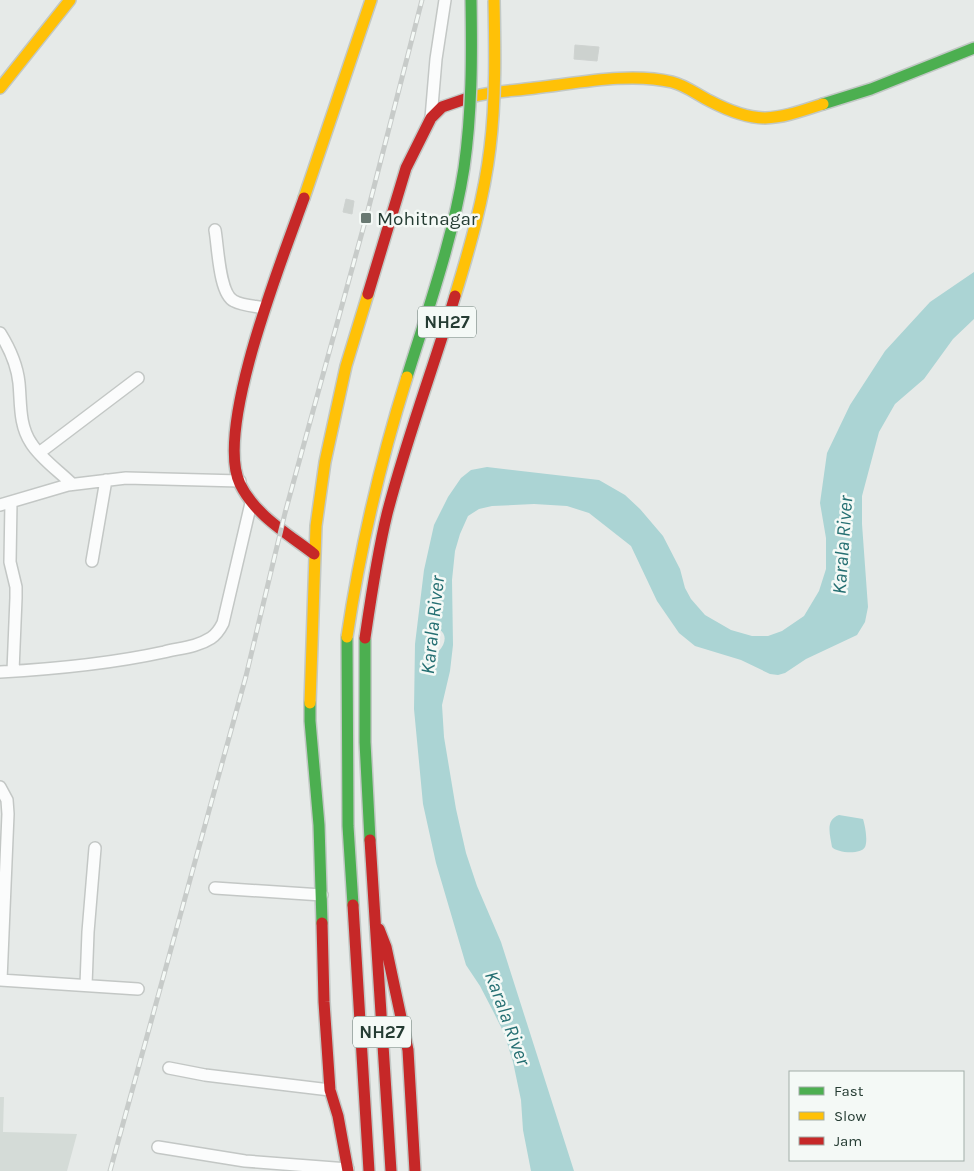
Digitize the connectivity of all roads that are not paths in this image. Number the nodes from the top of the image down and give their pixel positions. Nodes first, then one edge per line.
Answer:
1 (70, 0) edge
2 (371, 0) edge
3 (446, 0) edge
4 (471, 0) edge
5 (494, 0) edge
6 (974, 48) edge
7 (0, 88) edge
8 (432, 118) junction
9 (215, 230) dead end
10 (266, 308) junction
11 (0, 333) edge
12 (138, 378) dead end
13 (39, 453) junction
14 (106, 480) junction
15 (240, 481) junction
16 (72, 484) junction
17 (5, 503) edge
18 (251, 503) junction
19 (314, 554) junction
20 (92, 561) dead end
21 (0, 672) edge
22 (13, 672) junction
23 (0, 787) edge
24 (95, 848) dead end
25 (215, 888) dead end
26 (322, 895) junction
27 (374, 913) junction
28 (0, 980) edge
29 (86, 985) junction
30 (138, 989) dead end
31 (169, 1068) dead end
32 (330, 1090) junction
33 (158, 1147) dead end
34 (251, 1166) edge
35 (348, 1170) edge
36 (369, 1171) edge
37 (391, 1171) edge
38 (415, 1171) edge

1 - 7 main road
2 - 10 main road
3 - 8 street
4 - 36 main road, NH27, bridge
5 - 27 main road, NH27, bridge
6 - 8 main road
8 - 19 main road
9 - 10 street
10 - 15 main road
11 - 13 street
12 - 13 street
13 - 16 street
14 - 15 street
14 - 16 street
14 - 20 street
15 - 18 main road
16 - 17 street
17 - 22 street
18 - 19 main road
18 - 22 street
19 - 26 main road
21 - 22 street
23 - 28 street
24 - 29 street
25 - 26 street
26 - 32 main road
27 - 37 main road, NH27
27 - 38 main road
28 - 29 street
29 - 30 street
31 - 32 street
32 - 35 main road
33 - 34 street
34 - 35 street

